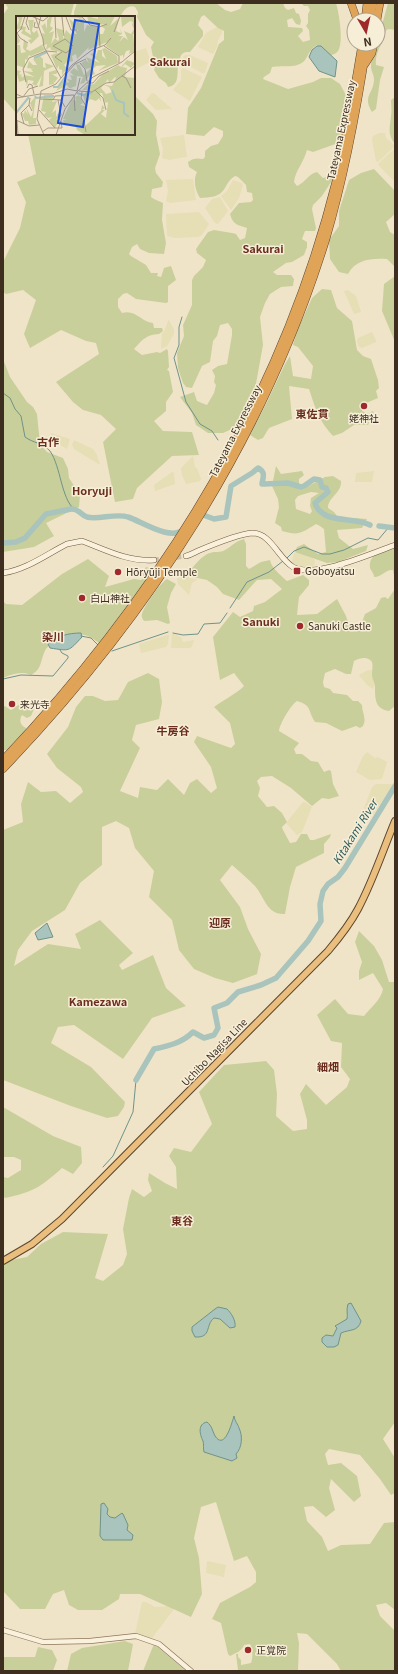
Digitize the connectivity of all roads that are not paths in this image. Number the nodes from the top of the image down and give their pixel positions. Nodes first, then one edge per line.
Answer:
1 (357, 52) edge
2 (361, 52) edge
3 (366, 52) edge
4 (372, 52) edge
5 (364, 66) junction
6 (352, 102) junction
7 (225, 469) junction
8 (181, 542) junction
9 (395, 545) edge
10 (186, 556) tunnel mouth
11 (154, 560) tunnel mouth
12 (3, 574) edge
13 (3, 760) edge
14 (3, 769) edge
15 (395, 821) edge
16 (3, 1261) edge
17 (3, 1630) edge
18 (192, 1671) edge

1 - 6 highway
2 - 6 highway, Tateyama Expressway
3 - 5 highway, Tateyama Expressway
4 - 5 highway
5 - 7 highway, Tateyama Expressway
6 - 7 highway, Tateyama Expressway
7 - 8 highway, Tateyama Expressway
8 - 13 highway, Tateyama Expressway
8 - 14 highway, Tateyama Expressway
9 - 10 main road
11 - 12 main road
15 - 16 highway, Uchibo Nagisa Line
17 - 18 street

